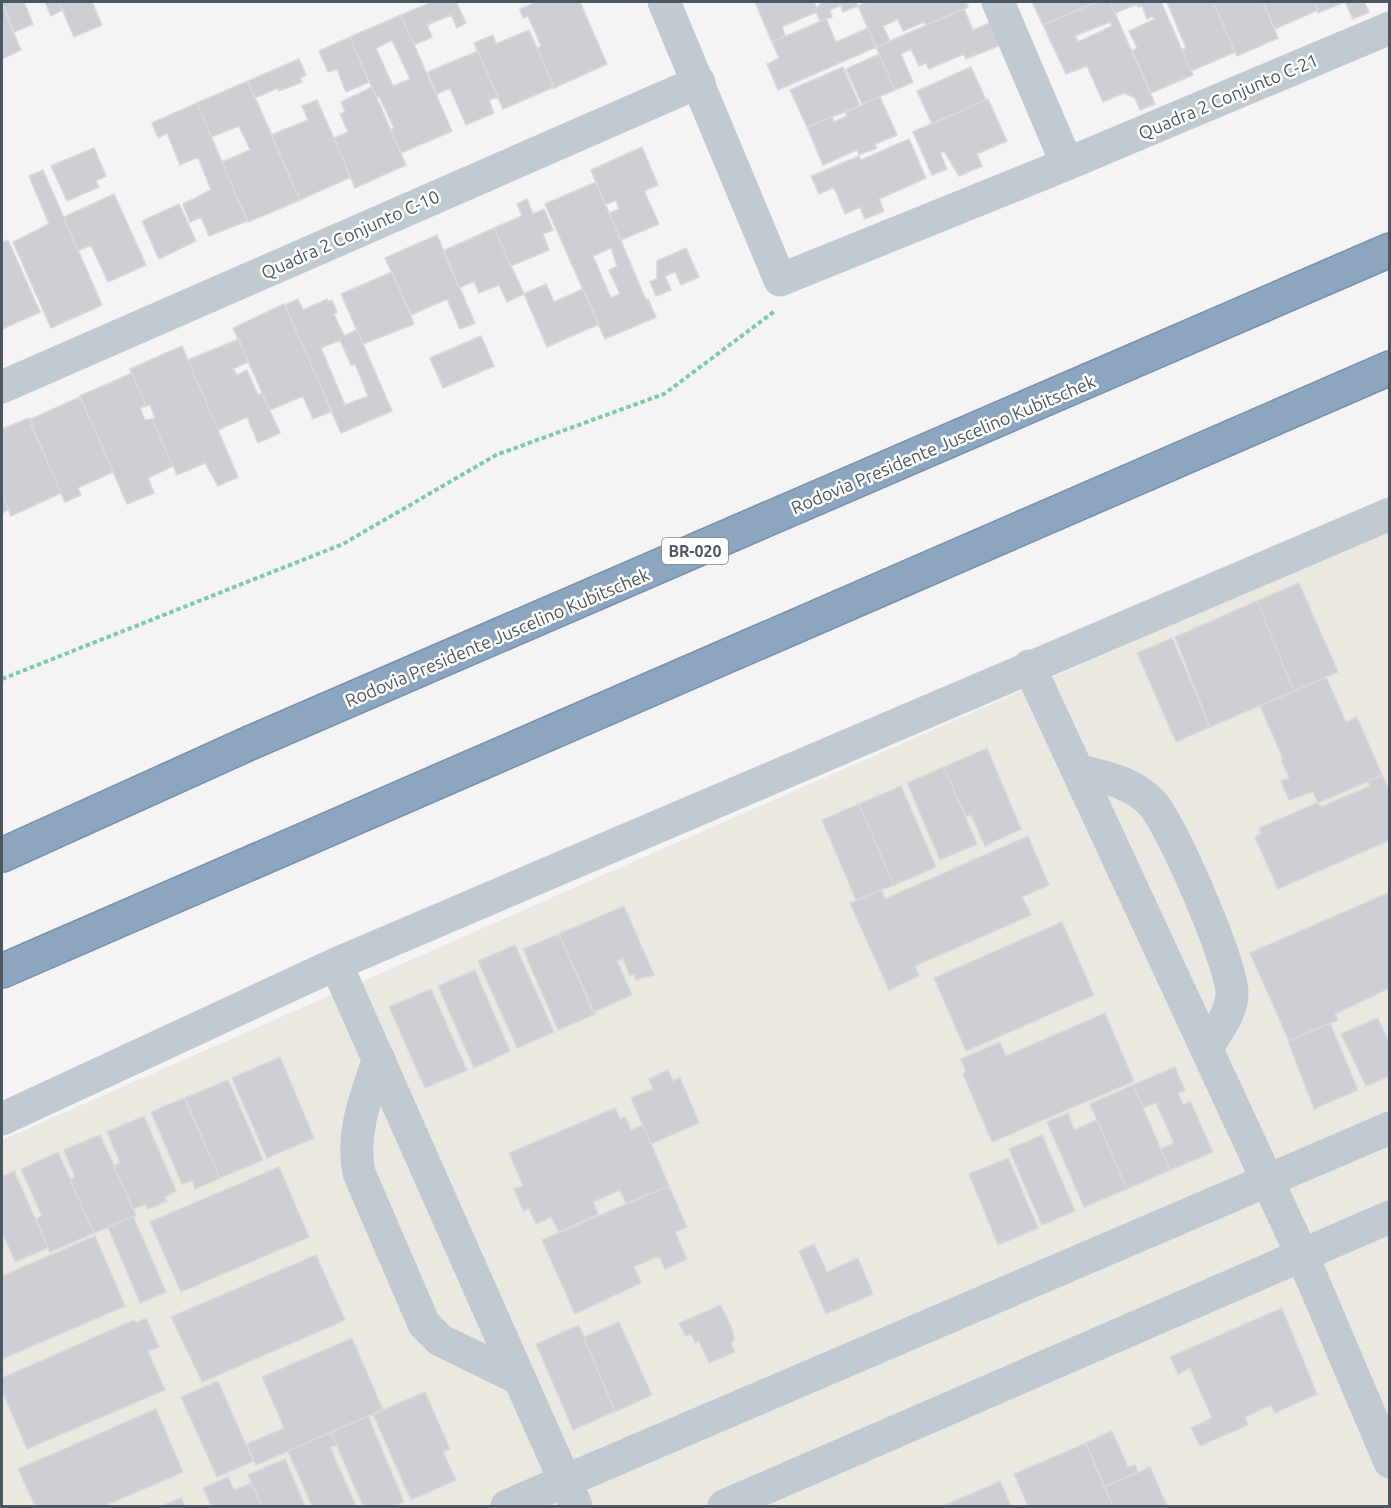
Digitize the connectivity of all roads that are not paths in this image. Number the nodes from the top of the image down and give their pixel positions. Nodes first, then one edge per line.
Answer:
1 (664, 2) edge
2 (998, 2) edge
3 (1389, 28) edge
4 (699, 82) junction
5 (1067, 164) junction
6 (1389, 250) edge
7 (1389, 368) edge
8 (2, 387) edge
9 (1389, 514) edge
10 (1029, 666) junction
11 (1077, 770) junction
12 (2, 855) edge
13 (336, 964) junction
14 (2, 971) edge
15 (1207, 1048) junction
16 (379, 1059) junction
17 (2, 1119) edge
18 (1389, 1128) edge
19 (1268, 1181) junction
20 (1389, 1218) edge
21 (1302, 1255) junction
22 (518, 1378) junction
23 (1354, 1380) junction
24 (1389, 1394) edge
25 (1389, 1462) edge
26 (570, 1494) edge
27 (507, 1506) edge
28 (724, 1506) edge

1 - 4 street
2 - 5 street
3 - 5 street, Quadra 2 Conjunto C-21
4 - 5 street, Quadra 2 Conjunto C-21
4 - 8 street, Quadra 2 Conjunto C-10
6 - 12 highway, Rodovia Presidente Juscelino Kubitschek / BR-020
7 - 14 highway
9 - 10 street
10 - 11 street
10 - 13 street
11 - 15 street
11 - 15 street
13 - 16 street
13 - 17 street
15 - 19 street
16 - 22 street
16 - 22 street
18 - 19 street
19 - 21 street
19 - 26 street
20 - 21 street
21 - 23 street
21 - 28 street
22 - 26 street
23 - 24 street
23 - 25 street
26 - 27 street

